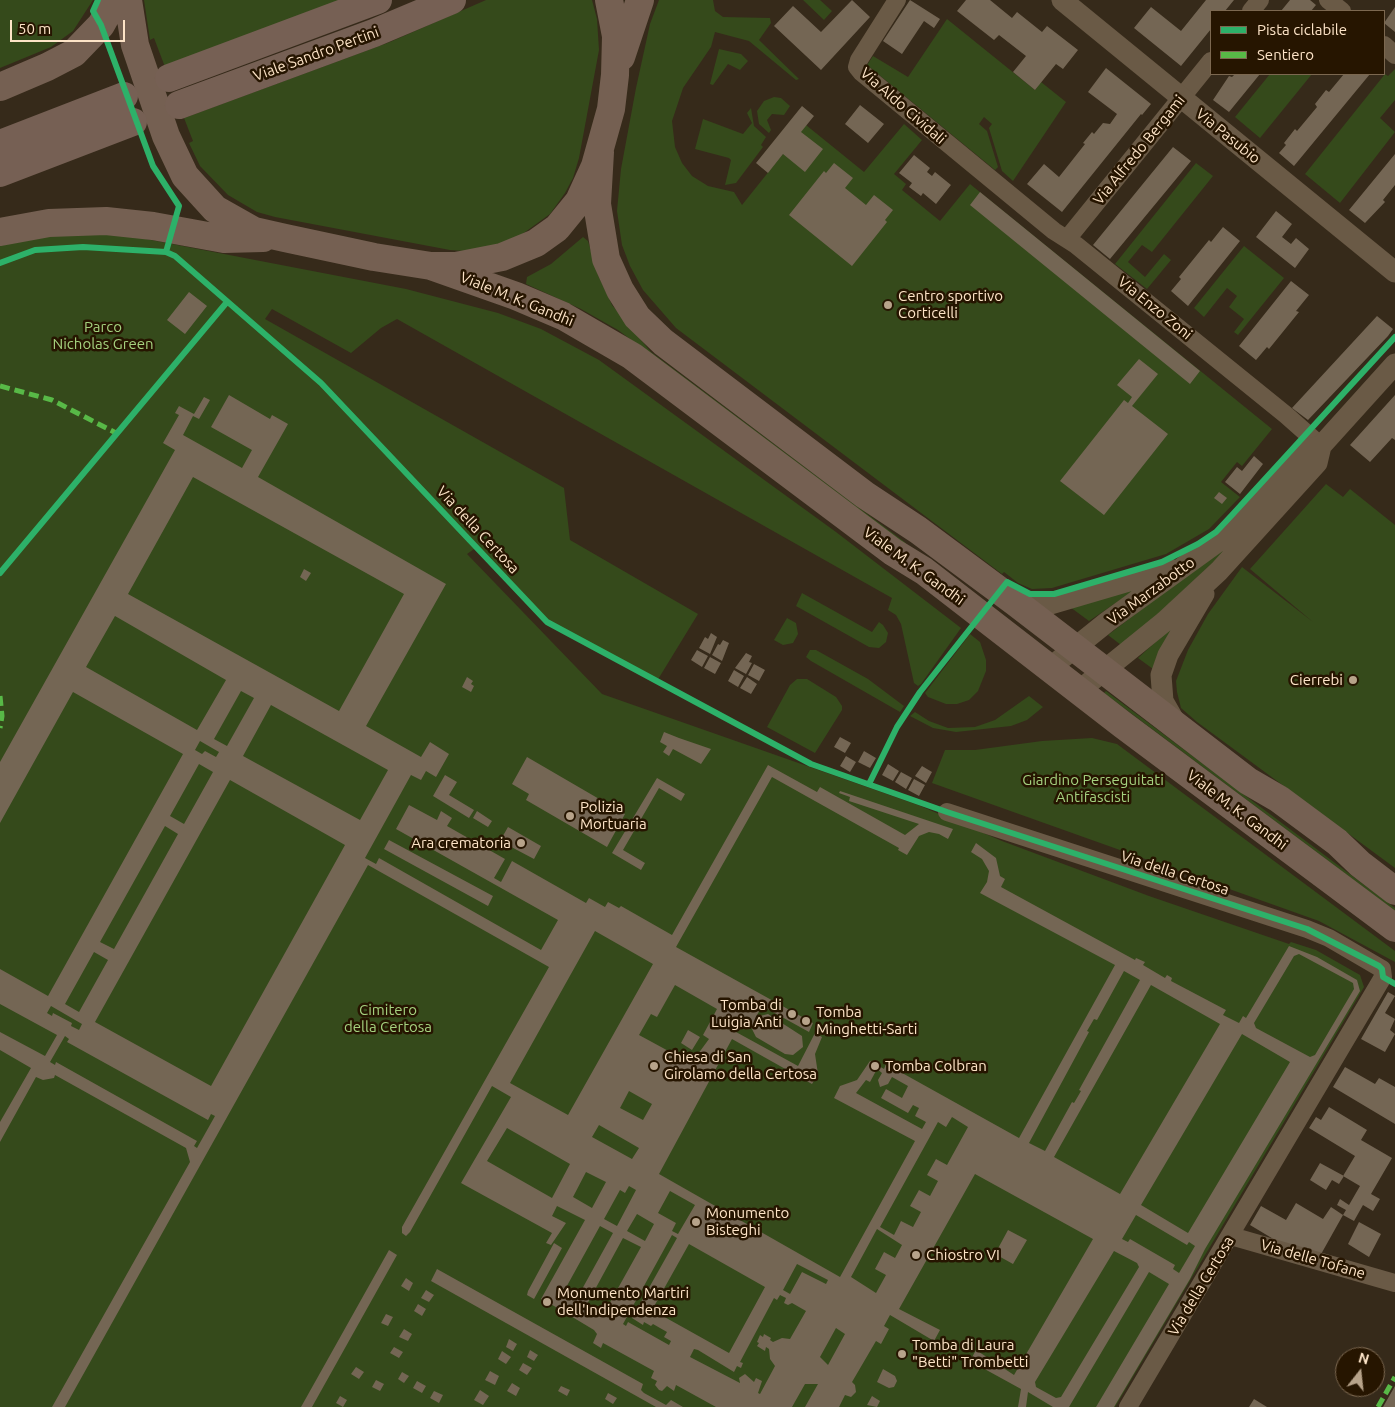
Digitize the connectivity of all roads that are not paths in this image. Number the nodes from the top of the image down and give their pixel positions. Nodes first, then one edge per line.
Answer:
1 (115, 0) edge
2 (128, 0) edge
3 (378, 0) edge
4 (452, 0) edge
5 (609, 0) edge
6 (640, 0) edge
7 (897, 0) edge
8 (1062, 0) edge
9 (1260, 0) edge
10 (1328, 0) edge
11 (1252, 10) edge
12 (1341, 10) edge
13 (1385, 46) edge
14 (1395, 54) edge
15 (1210, 62) edge
16 (616, 75) junction
17 (169, 78) dead end
18 (0, 87) edge
19 (124, 96) dead end
20 (1182, 98) junction
21 (179, 105) dead end
22 (133, 122) dead end
23 (0, 144) edge
24 (600, 152) junction
25 (0, 173) edge
26 (986, 175) joint
27 (0, 232) edge
28 (285, 238) junction
29 (1067, 239) junction
30 (431, 266) junction
31 (1395, 272) edge
32 (1395, 364) edge
33 (1321, 446) junction
34 (1190, 563) junction
35 (1219, 571) junction
36 (1015, 602) junction
37 (1064, 657) junction
38 (1092, 680) junction
39 (1179, 728) junction
40 (947, 812) dead end
41 (1395, 891) edge
42 (1395, 928) edge
43 (1231, 1236) junction
44 (1395, 1283) edge
45 (1128, 1407) edge

1 - 18 main road
2 - 28 main road
3 - 17 highway, Viale Sandro Pertini
4 - 21 highway, Viale Sandro Pertini
5 - 16 main road
6 - 16 main road
7 - 26 street, Via Aldo Cividali
8 - 20 street, Via Pasubio
9 - 11 street
10 - 12 street
13 - 14 street
15 - 20 street, Via Alfredo Bergami
16 - 24 main road
19 - 23 highway
20 - 29 street, Via Alfredo Bergami
20 - 31 street, Via Pasubio
22 - 25 highway
24 - 30 main road
24 - 36 main road, Viale M. K. Gandhi
26 - 29 street, Via Enzo Zoni
27 - 28 main road
28 - 30 main road
29 - 33 street, Via Enzo Zoni
30 - 37 main road, Viale M. K. Gandhi
32 - 33 street, Via Marzabotto
33 - 34 street, Via Marzabotto
33 - 35 street, Via Marzabotto
34 - 36 street
34 - 37 street, Via Marzabotto
35 - 38 street, Via Marzabotto
35 - 39 street
36 - 37 main road, Viale M. K. Gandhi
37 - 38 main road, Viale M. K. Gandhi
38 - 39 main road, Viale M. K. Gandhi
38 - 42 main road, Viale M. K. Gandhi
39 - 41 main road, Viale M. K. Gandhi
40 - 43 street, Via della Certosa
43 - 44 street, Via delle Tofane
43 - 45 street, Via della Certosa

